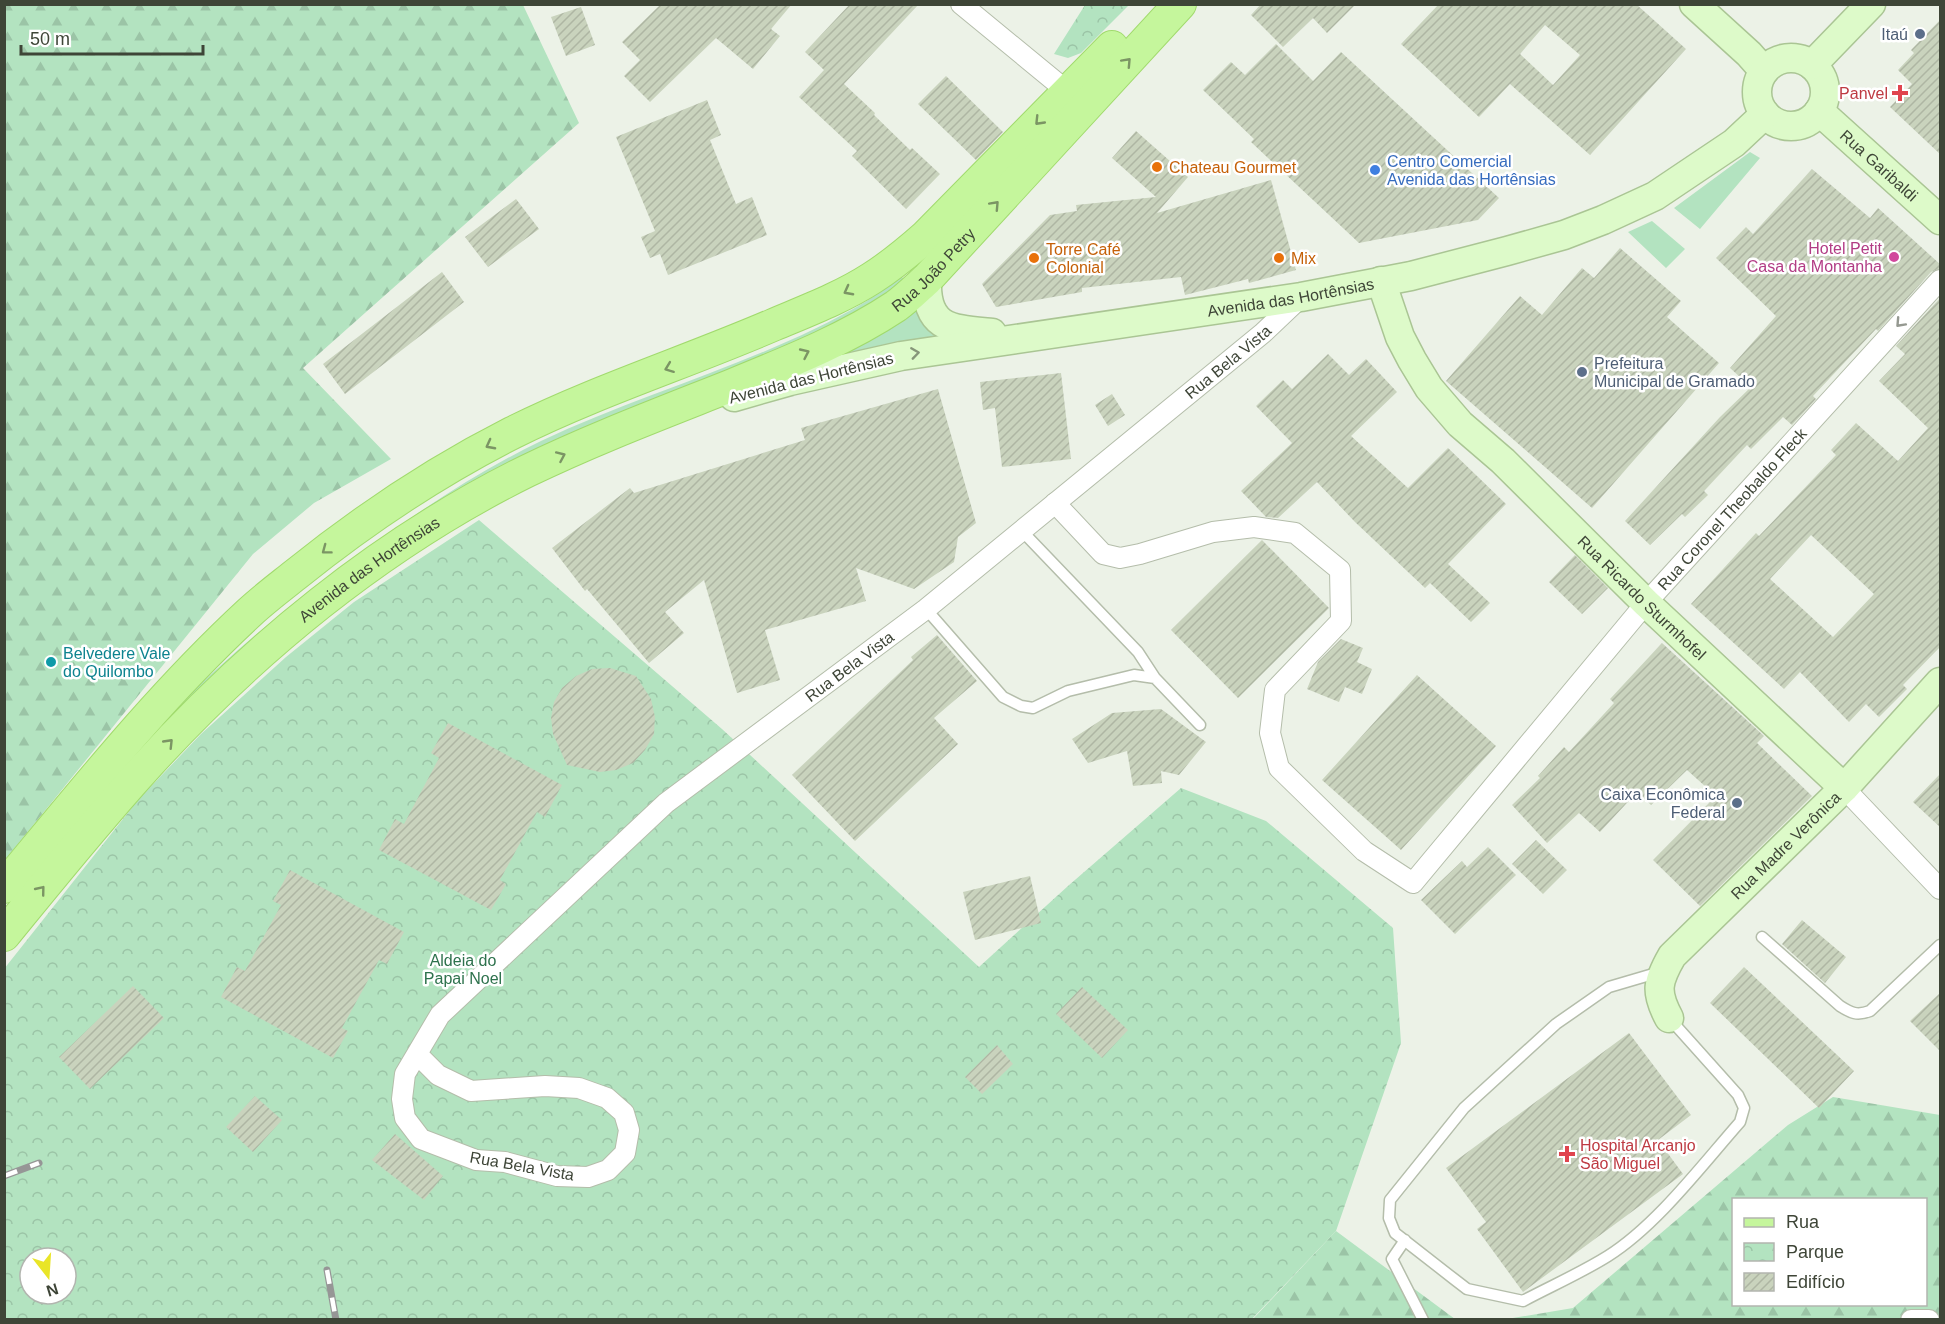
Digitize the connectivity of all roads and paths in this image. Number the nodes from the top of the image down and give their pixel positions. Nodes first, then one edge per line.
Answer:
1 (960, 4) edge
2 (1154, 4) edge
3 (1180, 4) edge
4 (1694, 4) edge
5 (1872, 4) edge
6 (1812, 65) junction
7 (1764, 71) junction
8 (1068, 92) junction
9 (1819, 111) junction
10 (1765, 114) junction
11 (1941, 220) edge
12 (927, 279) junction
13 (1941, 280) edge
14 (1381, 281) junction
15 (1300, 297) junction
16 (1030, 337) junction
17 (615, 432) junction
18 (1055, 503) junction
19 (1022, 531) junction
20 (1646, 603) junction
21 (926, 609) junction
22 (1155, 678) junction
23 (1941, 682) edge
24 (1200, 725) dead end
25 (1844, 788) junction
26 (4, 886) edge
27 (1941, 889) edge
28 (4, 935) edge
29 (1762, 937) dead end
30 (1941, 945) edge
31 (1663, 971) junction
32 (1669, 1018) joint
33 (417, 1054) junction
34 (1405, 1240) junction
35 (1424, 1320) edge
36 (1911, 1320) edge
37 (1929, 1320) edge

1 - 8 street
2 - 8 main road, Rua João Petry
12 -> 3 main road, Rua João Petry
4 - 7 main road
5 - 6 main road
6 - 7 main road
6 - 9 main road
7 - 10 main road
8 -> 26 main road, Rua João Petry
9 - 10 main road
9 - 11 main road, Rua Garibaldi
10 - 14 main road, Avenida das Hortênsias
12 - 16 main road
17 -> 12 main road, Rua João Petry
13 -> 20 street, Rua Coronel Theobaldo Fleck
14 - 15 main road, Avenida das Hortênsias
14 - 20 main road, Rua Ricardo Sturmhofel
15 - 16 main road, Avenida das Hortênsias
15 - 18 street, Rua Bela Vista
17 -> 16 main road, Avenida das Hortênsias
28 -> 17 main road, Avenida das Hortênsias
18 - 19 street, Rua Bela Vista
18 - 20 street, Rua Coronel Theobaldo Fleck
19 - 21 street, Rua Bela Vista
19 - 22 lane
20 - 25 main road, Rua Ricardo Sturmhofel
21 - 22 lane
21 - 33 street, Rua Bela Vista
22 - 24 lane
23 - 25 main road, Rua Madre Verônica
25 - 27 street, Rua Ricardo Sturmhofel
25 - 31 main road, Rua Madre Verônica
29 - 30 lane
31 - 32 main road
31 - 34 lane
32 - 34 lane
33 - 33 street, Rua Bela Vista
34 - 35 lane
36 - 37 street

